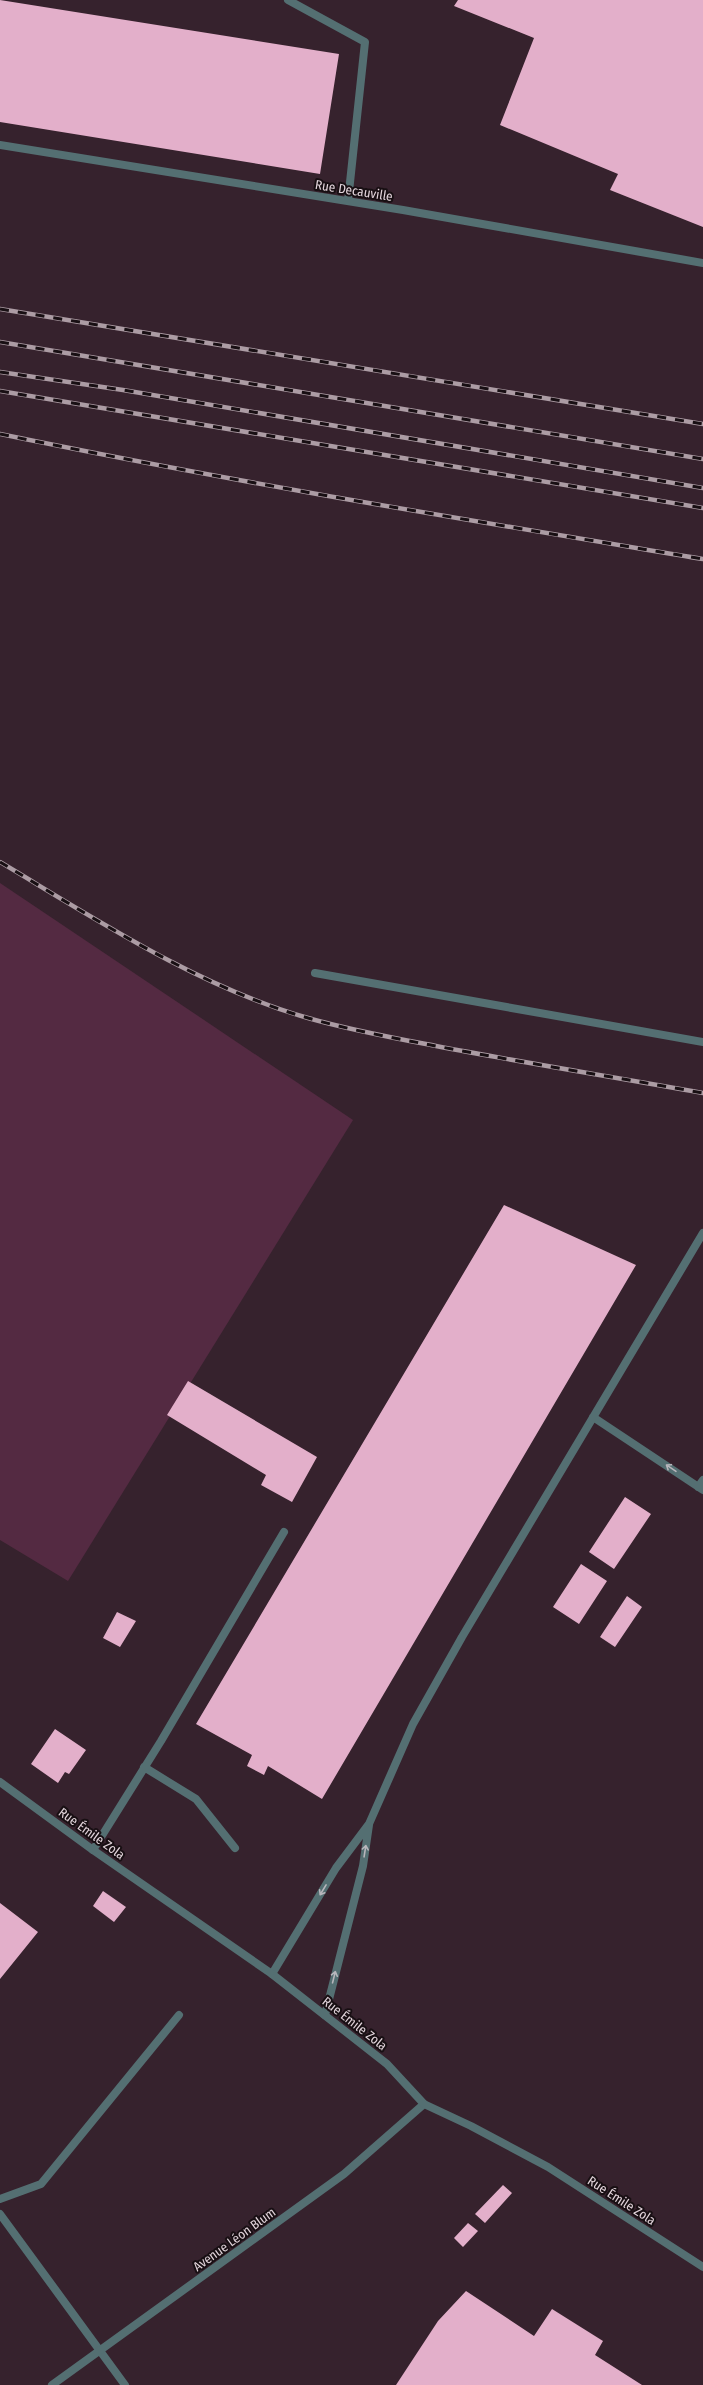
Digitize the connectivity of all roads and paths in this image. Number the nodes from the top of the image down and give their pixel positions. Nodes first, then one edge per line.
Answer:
1 (288, 0) edge
2 (0, 145) edge
3 (348, 201) junction
4 (703, 263) edge
5 (315, 973) dead end
6 (703, 1042) edge
7 (703, 1233) edge
8 (593, 1417) junction
9 (702, 1486) edge
10 (284, 1532) dead end
11 (144, 1767) junction
12 (0, 1782) edge
13 (369, 1824) junction
14 (235, 1848) dead end
15 (93, 1850) junction
16 (272, 1974) junction
17 (325, 2015) junction
18 (179, 2016) dead end
19 (424, 2104) junction
20 (0, 2199) edge
21 (0, 2214) edge
22 (703, 2267) edge
23 (101, 2350) junction
24 (52, 2385) edge
25 (125, 2385) edge

1 - 3 street
2 - 3 street, Rue Decauville
3 - 4 street, Rue Decauville
5 - 6 street
7 - 8 street
9 -> 8 street
8 - 13 street
10 - 11 street
11 - 14 street
11 - 15 street
12 - 15 street, Rue Émile Zola
13 -> 16 street
17 -> 13 street
15 - 16 street, Rue Émile Zola
16 - 17 street, Rue Émile Zola
17 - 19 street, Rue Émile Zola
18 - 20 street
19 - 22 street, Rue Émile Zola
19 - 23 street, Avenue Léon Blum
21 - 23 street
23 - 24 street, Avenue Léon Blum
23 - 25 street

